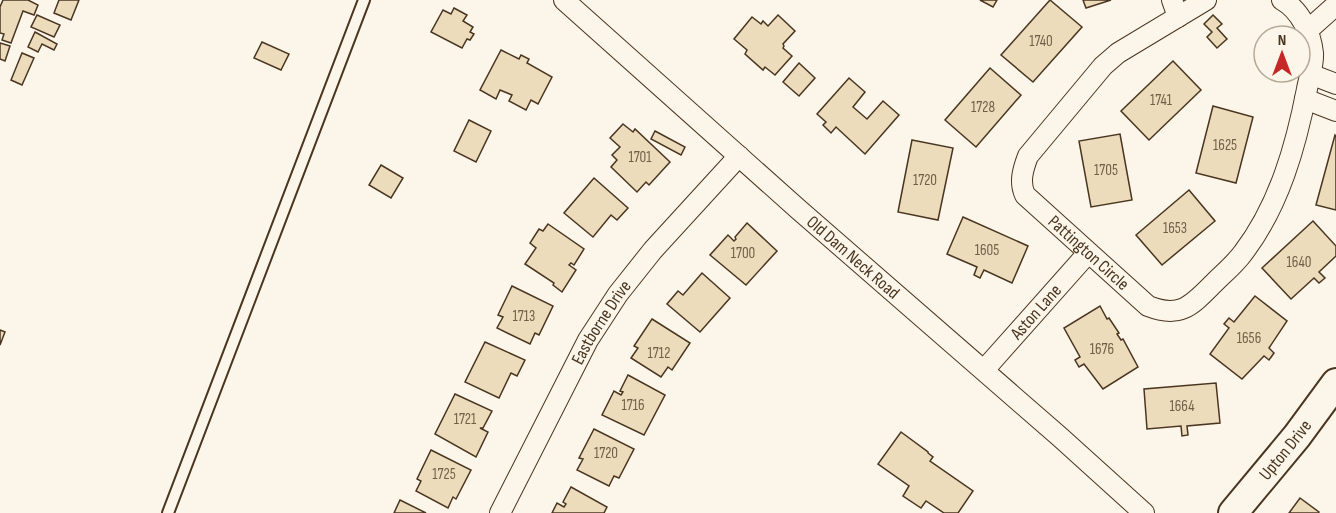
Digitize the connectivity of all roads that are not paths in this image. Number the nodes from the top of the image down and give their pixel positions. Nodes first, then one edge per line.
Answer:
1 (364, 0) edge
2 (564, 0) edge
3 (1206, 0) edge
4 (1282, 0) edge
5 (1336, 5) edge
6 (1175, 9) edge
7 (1304, 24) edge
8 (1312, 26) edge
9 (1312, 75) edge
10 (1308, 84) edge
11 (1336, 84) edge
12 (1305, 99) junction
13 (1336, 111) edge
14 (739, 156) junction
15 (1088, 253) junction
16 (984, 370) junction
17 (1336, 383) edge
18 (168, 513) edge
19 (500, 513) edge
20 (1144, 513) edge
21 (1233, 513) edge

1 - 18 lane
2 - 14 street, Old Dam Neck Road
3 - 6 street, Pattington Circle
4 - 7 street
5 - 8 street
6 - 15 street, Pattington Circle
9 - 11 street
10 - 12 street, Pattington Circle
12 - 13 street
12 - 15 street, Pattington Circle
14 - 16 street, Old Dam Neck Road
14 - 19 street, Eastborne Drive
15 - 16 street, Aston Lane
16 - 20 street, Old Dam Neck Road
17 - 21 main road, Upton Drive

